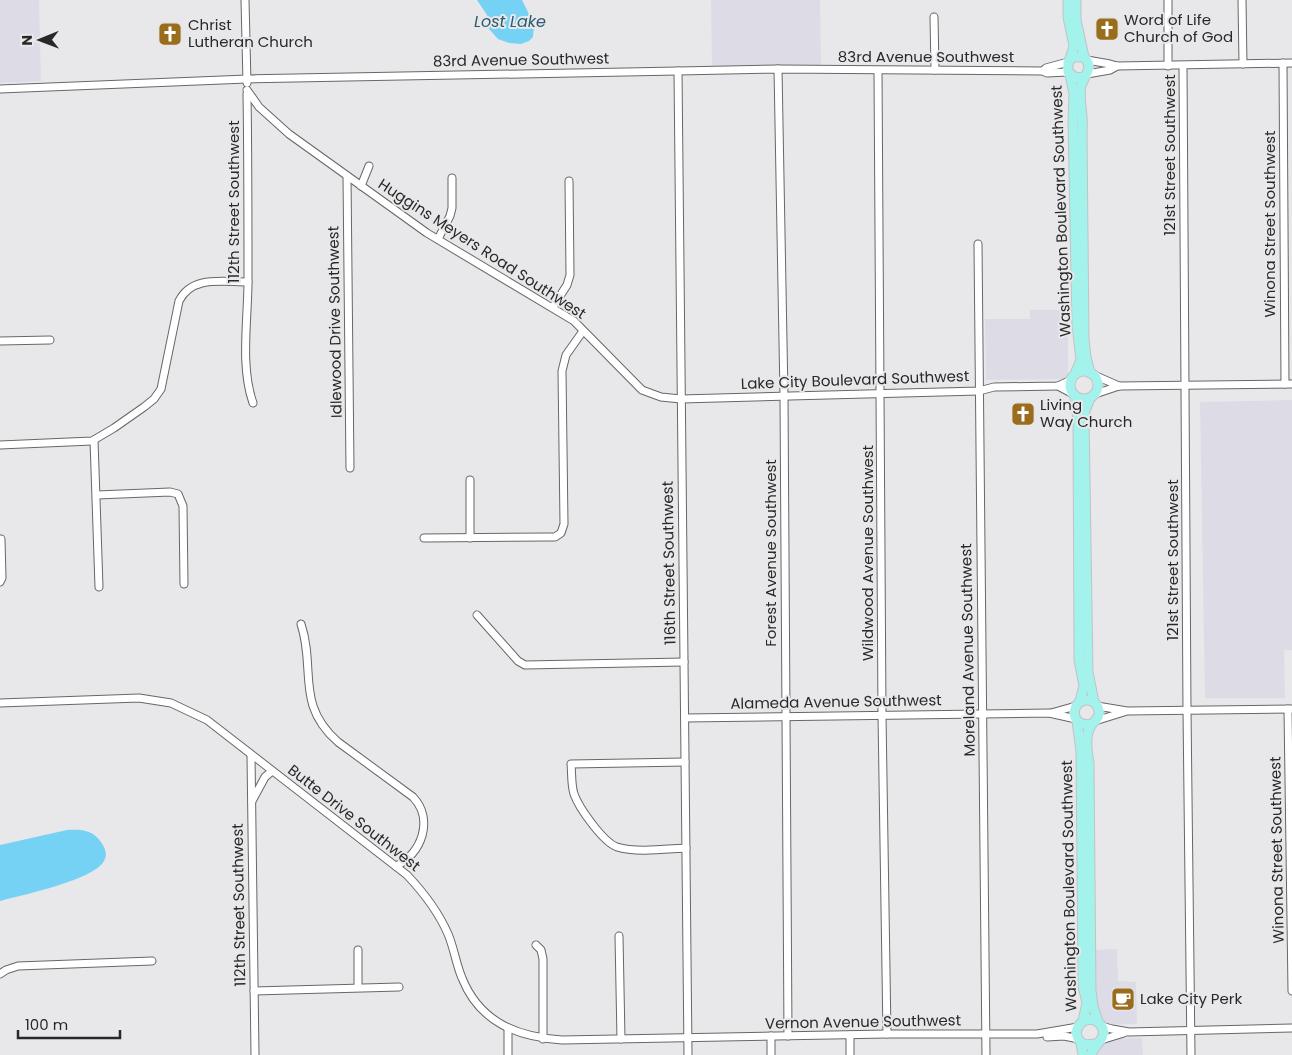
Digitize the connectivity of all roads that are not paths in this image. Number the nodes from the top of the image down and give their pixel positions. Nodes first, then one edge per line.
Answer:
1 (245, 0) edge
2 (1068, 0) edge
3 (1076, 0) edge
4 (1168, 0) edge
5 (1242, 0) edge
6 (934, 16) dead end
7 (1086, 59) junction
8 (1069, 61) junction
9 (1283, 63) junction
10 (1292, 63) edge
11 (1243, 64) junction
12 (1117, 66) junction
13 (1168, 66) junction
14 (1183, 66) junction
15 (778, 69) junction
16 (935, 70) junction
17 (678, 71) junction
18 (878, 71) junction
19 (1043, 71) junction
20 (1069, 74) junction
21 (1086, 76) junction
22 (247, 79) junction
23 (0, 89) edge
24 (247, 90) junction
25 (369, 166) dead end
26 (347, 176) junction
27 (452, 178) dead end
28 (569, 181) dead end
29 (361, 185) junction
30 (438, 239) junction
31 (978, 244) dead end
32 (248, 282) junction
33 (554, 307) junction
34 (583, 331) junction
35 (50, 340) dead end
36 (0, 341) edge
37 (1092, 374) junction
38 (1073, 377) junction
39 (1288, 384) edge
40 (1058, 386) junction
41 (1119, 386) junction
42 (1186, 386) junction
43 (979, 391) junction
44 (880, 393) junction
45 (653, 395) joint
46 (1074, 395) junction
47 (784, 396) junction
48 (1092, 397) junction
49 (681, 399) junction
50 (253, 402) dead end
51 (94, 440) junction
52 (0, 445) edge
53 (350, 468) dead end
54 (470, 480) dead end
55 (97, 495) junction
56 (424, 538) dead end
57 (470, 538) junction
58 (1, 540) edge
59 (0, 582) edge
60 (184, 584) dead end
61 (99, 587) dead end
62 (477, 615) dead end
63 (301, 624) dead end
64 (684, 662) junction
65 (0, 703) edge
66 (1078, 704) junction
67 (1096, 704) junction
68 (1290, 709) edge
69 (1187, 710) junction
70 (1127, 711) junction
71 (983, 713) junction
72 (1048, 713) junction
73 (882, 715) junction
74 (785, 716) junction
75 (685, 718) junction
76 (1076, 720) junction
77 (1093, 723) junction
78 (250, 755) junction
79 (685, 762) junction
80 (272, 771) junction
81 (252, 802) junction
82 (686, 848) junction
83 (396, 866) junction
84 (619, 936) dead end
85 (536, 945) dead end
86 (358, 950) dead end
87 (152, 961) dead end
88 (0, 974) edge
89 (358, 987) junction
90 (399, 987) dead end
91 (254, 991) junction
92 (1292, 991) edge
93 (1080, 1024) junction
94 (1100, 1024) junction
95 (508, 1028) junction
96 (1292, 1028) edge
97 (1191, 1031) junction
98 (1128, 1032) junction
99 (887, 1034) junction
100 (986, 1034) junction
101 (1038, 1034) junction
102 (850, 1035) junction
103 (771, 1036) junction
104 (788, 1036) junction
105 (688, 1038) junction
106 (543, 1039) junction
107 (620, 1039) junction
108 (1080, 1041) junction
109 (1098, 1042) junction
110 (255, 1055) edge
111 (508, 1055) edge
112 (688, 1055) edge
113 (771, 1055) edge
114 (850, 1055) edge
115 (986, 1055) edge
116 (1083, 1055) edge
117 (1091, 1055) edge
118 (1191, 1055) edge

1 - 22 street, 112th Street Southwest
2 - 8 main road
3 - 7 main road
4 - 13 street, 121st Street Southwest
5 - 11 street
6 - 16 street
7 - 8 main road
7 - 12 street
7 - 21 main road
8 - 19 street, 83rd Avenue Southwest
8 - 20 main road
9 - 10 street
9 - 11 street
9 - 39 street, Winona Street Southwest
11 - 14 street
12 - 13 street
12 - 21 street
13 - 14 street
14 - 42 street, 121st Street Southwest
15 - 17 street, 83rd Avenue Southwest
15 - 18 street, 83rd Avenue Southwest
15 - 47 street, Forest Avenue Southwest
16 - 18 street, 83rd Avenue Southwest
16 - 19 street, 83rd Avenue Southwest
17 - 22 street, 83rd Avenue Southwest
17 - 49 street, 116th Street Southwest
18 - 44 street, Wildwood Avenue Southwest
19 - 20 street, 83rd Avenue Southwest
20 - 21 main road
20 - 38 main road, Washington Boulevard Southwest
21 - 37 main road, Washington Boulevard Southwest
22 - 23 street, 83rd Avenue Southwest
22 - 24 street, 112th Street Southwest
24 - 26 street, Huggins Meyers Road Southwest
24 - 32 street, 112th Street Southwest
25 - 29 street
26 - 29 street, Huggins Meyers Road Southwest
26 - 53 street, Idlewood Drive Southwest
27 - 30 street
28 - 33 street
29 - 30 street, Huggins Meyers Road Southwest
30 - 33 street, Huggins Meyers Road Southwest
31 - 43 street, Moreland Avenue Southwest
32 - 50 street, 112th Street Southwest
32 - 51 street
33 - 34 street, Huggins Meyers Road Southwest
34 - 45 street, Huggins Meyers Road Southwest
34 - 57 street
35 - 36 street
37 - 38 main road
37 - 41 street
37 - 48 main road
38 - 40 street, Lake City Boulevard Southwest
38 - 46 main road
39 - 42 street
40 - 43 street, Lake City Boulevard Southwest
40 - 46 street, Lake City Boulevard Southwest
41 - 42 street
41 - 48 street
42 - 69 street, 121st Street Southwest
43 - 44 street, Lake City Boulevard Southwest
43 - 71 street, Moreland Avenue Southwest
44 - 47 street, Lake City Boulevard Southwest
44 - 73 street, Wildwood Avenue Southwest
45 - 49 street, Lake City Boulevard Southwest
46 - 48 main road
46 - 66 main road
47 - 49 street, Lake City Boulevard Southwest
47 - 74 street, Forest Avenue Southwest
48 - 67 main road
49 - 64 street, 116th Street Southwest
51 - 52 street
51 - 55 street
54 - 57 street
55 - 60 street
55 - 61 street
56 - 57 street
58 - 59 street
62 - 64 street
63 - 83 street
64 - 75 street, 116th Street Southwest
65 - 78 street, Butte Drive Southwest
66 - 67 main road
66 - 72 street, Alameda Avenue Southwest
66 - 76 main road
67 - 70 street
67 - 77 main road
68 - 69 street
68 - 92 street, Winona Street Southwest
69 - 70 street
69 - 97 street, 121st Street Southwest
70 - 77 street
71 - 72 street, Alameda Avenue Southwest
71 - 73 street, Alameda Avenue Southwest
71 - 100 street, Moreland Avenue Southwest
72 - 76 street, Alameda Avenue Southwest
73 - 74 street, Alameda Avenue Southwest
73 - 99 street, Wildwood Avenue Southwest
74 - 75 street, Alameda Avenue Southwest
74 - 104 street, Forest Avenue Southwest
75 - 79 street, 116th Street Southwest
76 - 77 main road
76 - 93 main road, Washington Boulevard Southwest
77 - 94 main road, Washington Boulevard Southwest
78 - 80 street, Butte Drive Southwest
78 - 81 street, 112th Street Southwest
79 - 82 street, 116th Street Southwest
79 - 82 street
80 - 81 street
80 - 83 street, Butte Drive Southwest
81 - 91 street, 112th Street Southwest
82 - 105 street, 116th Street Southwest
83 - 95 street, Butte Drive Southwest
84 - 107 street
85 - 106 street
86 - 89 street
87 - 88 street
89 - 90 street
89 - 91 street
91 - 110 street, 112th Street Southwest
93 - 94 main road
93 - 101 street, Vernon Avenue Southwest
93 - 108 main road
94 - 98 street
94 - 109 main road
95 - 106 street, Butte Drive Southwest
95 - 111 street
96 - 97 street
97 - 98 street
97 - 118 street, 121st Street Southwest
98 - 109 street
99 - 100 street, Vernon Avenue Southwest
99 - 102 street, Vernon Avenue Southwest
100 - 101 street, Vernon Avenue Southwest
100 - 115 street, Moreland Avenue Southwest
101 - 108 street, Vernon Avenue Southwest
102 - 104 street, Vernon Avenue Southwest
102 - 114 street
103 - 104 street, Vernon Avenue Southwest
103 - 105 street, Vernon Avenue Southwest
103 - 113 street
105 - 107 street, Butte Drive Southwest
105 - 112 street, 116th Street Southwest
106 - 107 street, Butte Drive Southwest
108 - 109 main road
108 - 116 main road
109 - 117 main road

